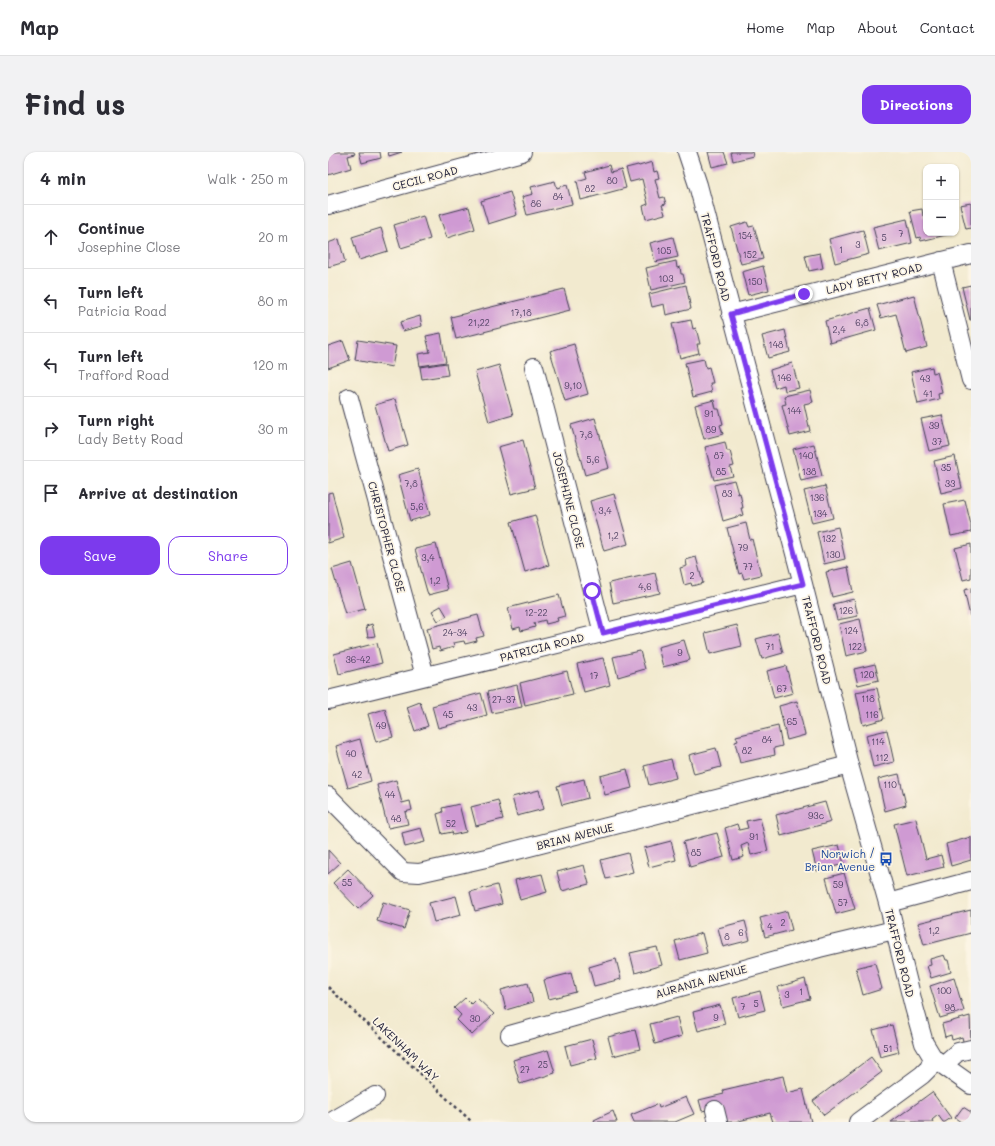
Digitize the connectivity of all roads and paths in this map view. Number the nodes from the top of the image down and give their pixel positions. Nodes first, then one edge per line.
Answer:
1 (522, 152) edge
2 (687, 152) edge
3 (478, 158) edge
4 (328, 205) edge
5 (971, 254) edge
6 (941, 261) junction
7 (731, 314) junction
8 (534, 367) dead end
9 (971, 380) edge
10 (349, 398) dead end
11 (803, 584) junction
12 (603, 633) junction
13 (425, 676) junction
14 (328, 700) edge
15 (849, 765) junction
16 (328, 796) edge
17 (971, 881) edge
18 (888, 903) junction
19 (894, 930) junction
20 (328, 987) edge
21 (510, 1035) dead end
22 (971, 1049) edge
23 (938, 1062) junction
24 (971, 1085) edge
25 (375, 1096) dead end
26 (331, 1122) edge
27 (472, 1122) edge
28 (858, 1122) edge

1 - 3 street, CECIL ROAD
2 - 7 street, TRAFFORD ROAD
3 - 4 street, CECIL ROAD
5 - 6 street, LADY BETTY ROAD
6 - 7 street, LADY BETTY ROAD
6 - 9 street
7 - 11 street, TRAFFORD ROAD
8 - 12 street, JOSEPHINE CLOSE
10 - 13 street, CHRISTOPHER CLOSE
11 - 12 street, PATRICIA ROAD
11 - 15 street, TRAFFORD ROAD
12 - 13 street, PATRICIA ROAD
13 - 14 street, PATRICIA ROAD
15 - 16 street, BRIAN AVENUE
15 - 18 street, TRAFFORD ROAD
17 - 18 street
18 - 19 street, TRAFFORD ROAD
19 - 21 street, AURANIA AVENUE
19 - 23 street, TRAFFORD ROAD
20 - 27 path, LAKENHAM WAY
22 - 23 street
23 - 24 street, TRAFFORD ROAD
23 - 28 street
25 - 26 street

